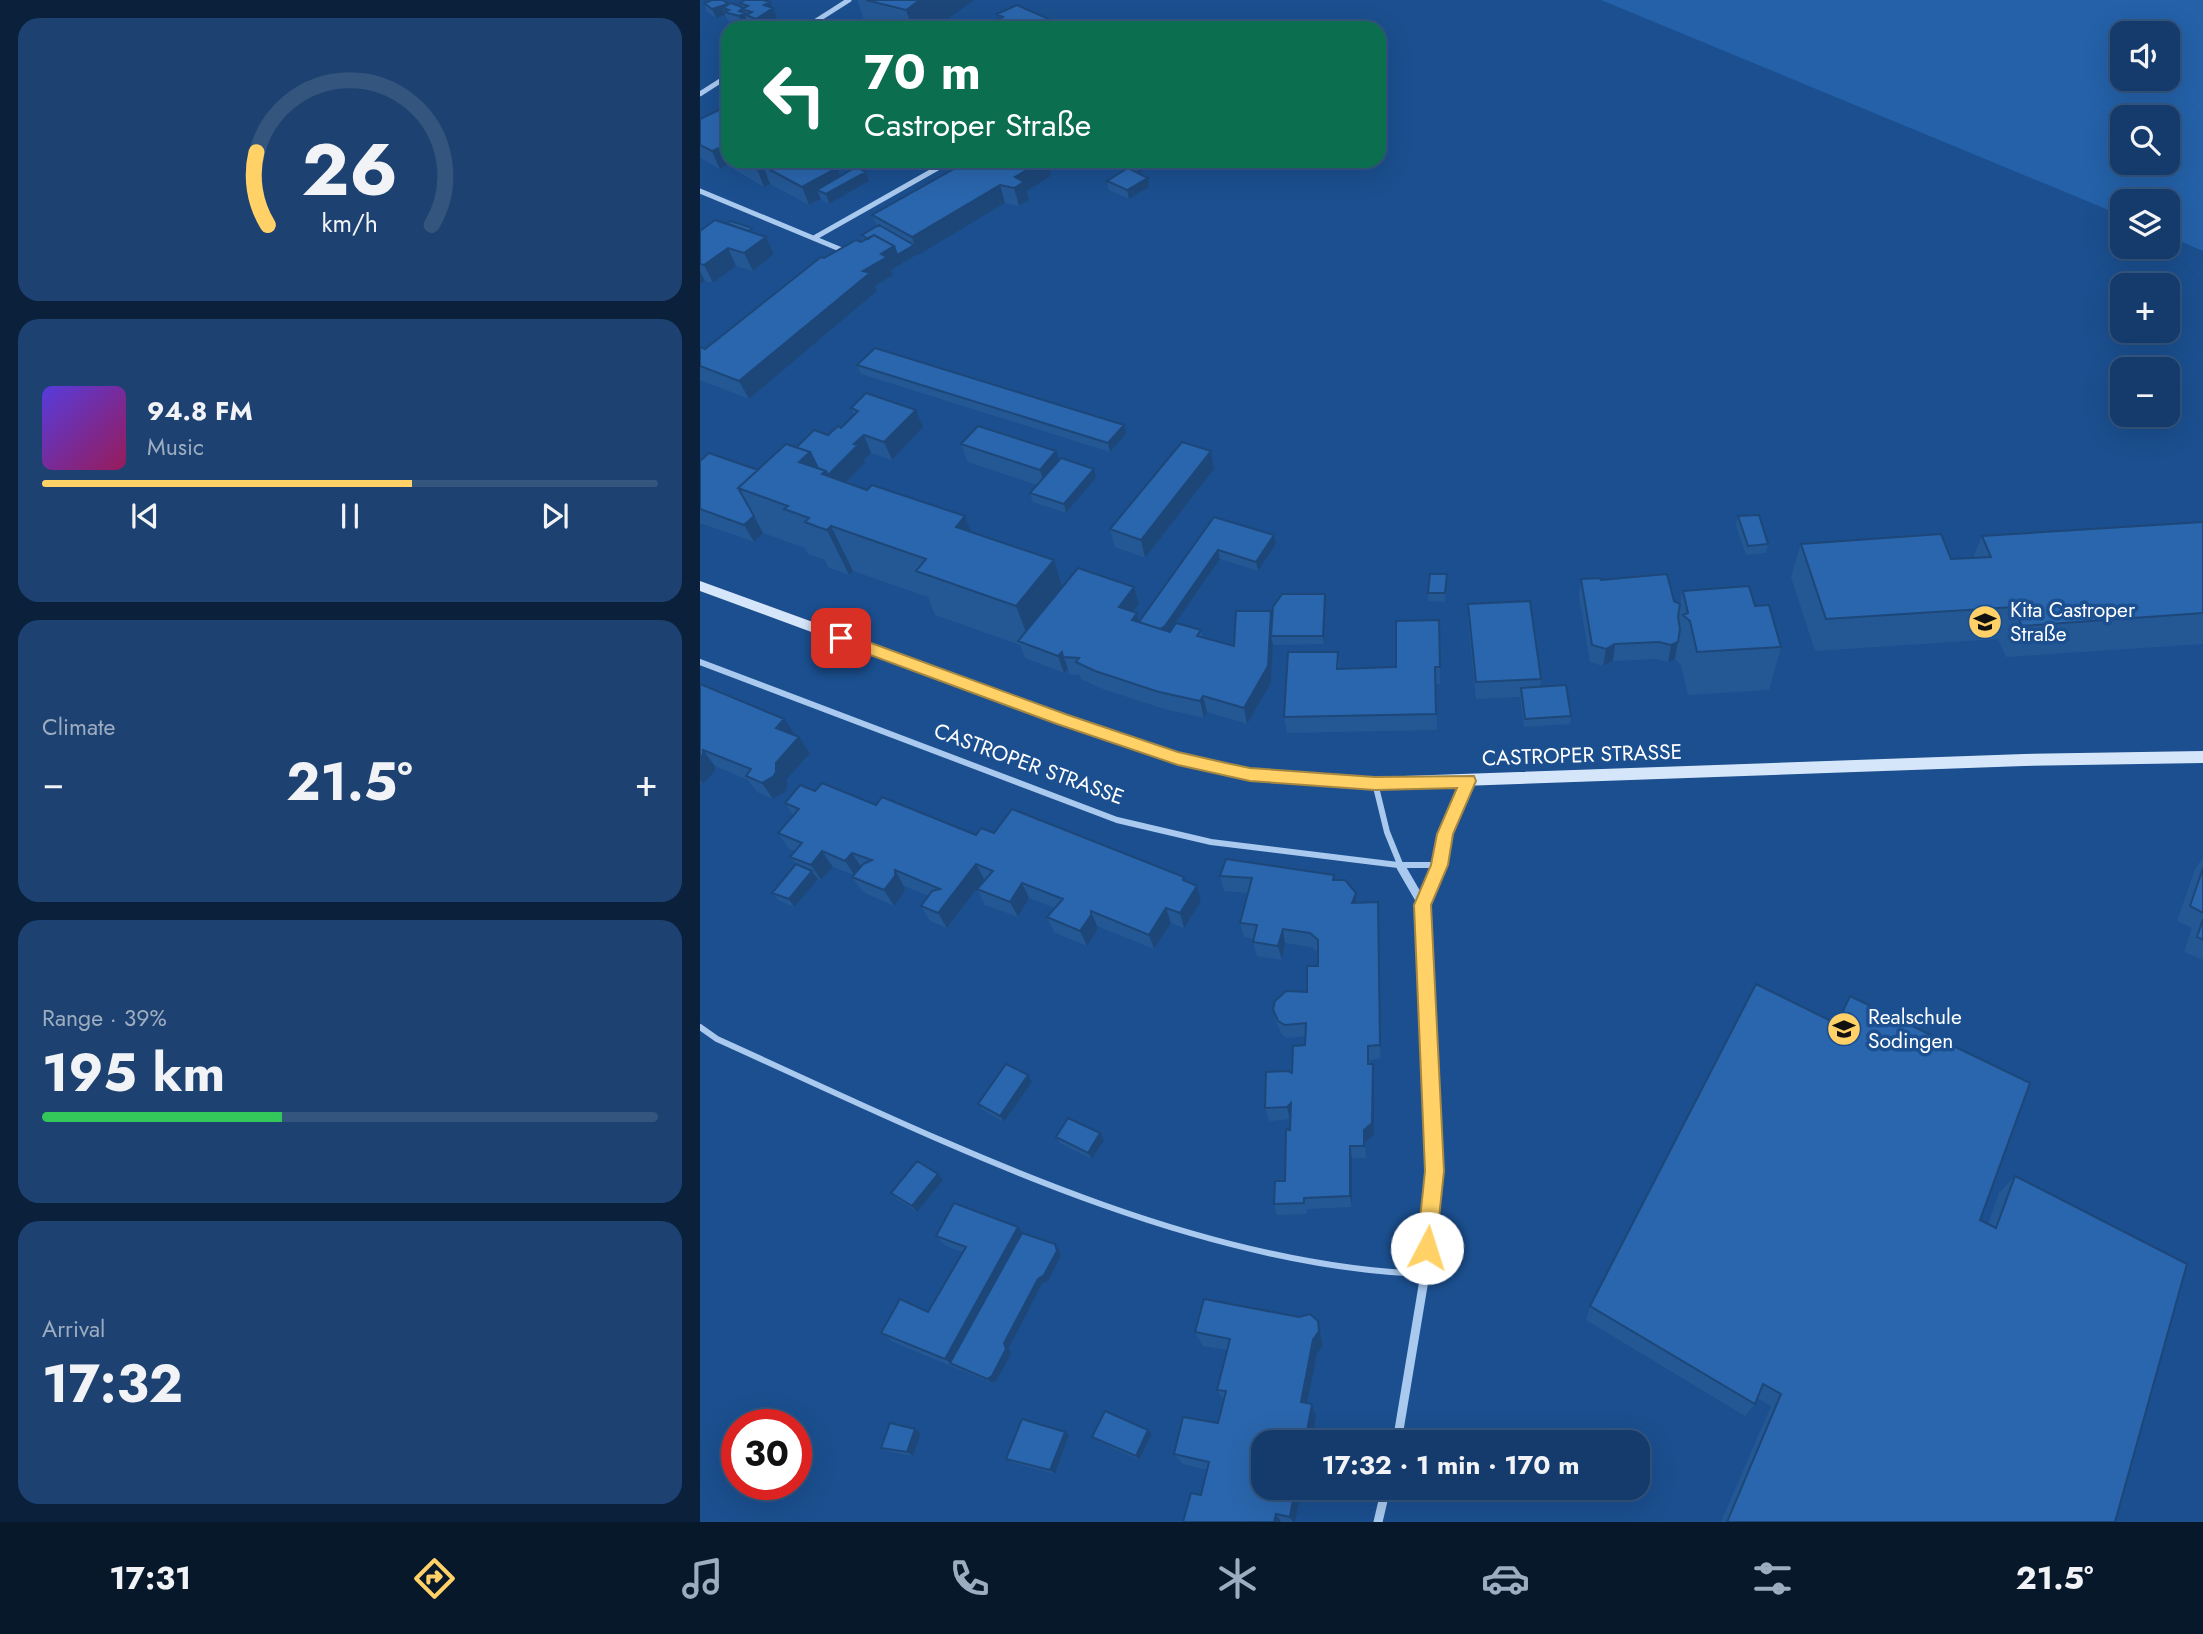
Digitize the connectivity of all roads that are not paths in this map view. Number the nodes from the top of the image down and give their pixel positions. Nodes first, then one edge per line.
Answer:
1 (849, 0) edge
2 (816, 21) edge
3 (721, 80) edge
4 (700, 94) edge
5 (938, 168) edge
6 (700, 191) edge
7 (814, 238) junction
8 (842, 250) edge
9 (700, 586) edge
10 (700, 662) edge
11 (2203, 757) edge
12 (1468, 781) junction
13 (1375, 783) junction
14 (1398, 865) junction
15 (1439, 865) junction
16 (1423, 905) junction
17 (700, 1027) edge
18 (1425, 1274) junction
19 (1398, 1430) edge
20 (1383, 1500) edge
21 (1378, 1522) edge

1 - 2 street
3 - 4 street
5 - 7 street
6 - 7 street
7 - 8 street
9 - 13 main road, CASTROPER STRASSE
10 - 14 street, CASTROPER STRASSE
11 - 12 main road, CASTROPER STRASSE
12 - 13 main road, CASTROPER STRASSE
12 - 15 street
13 - 14 street
14 - 15 street, CASTROPER STRASSE
14 - 16 street
15 - 16 street
16 - 18 street
17 - 18 lane
18 - 19 street
20 - 21 street

